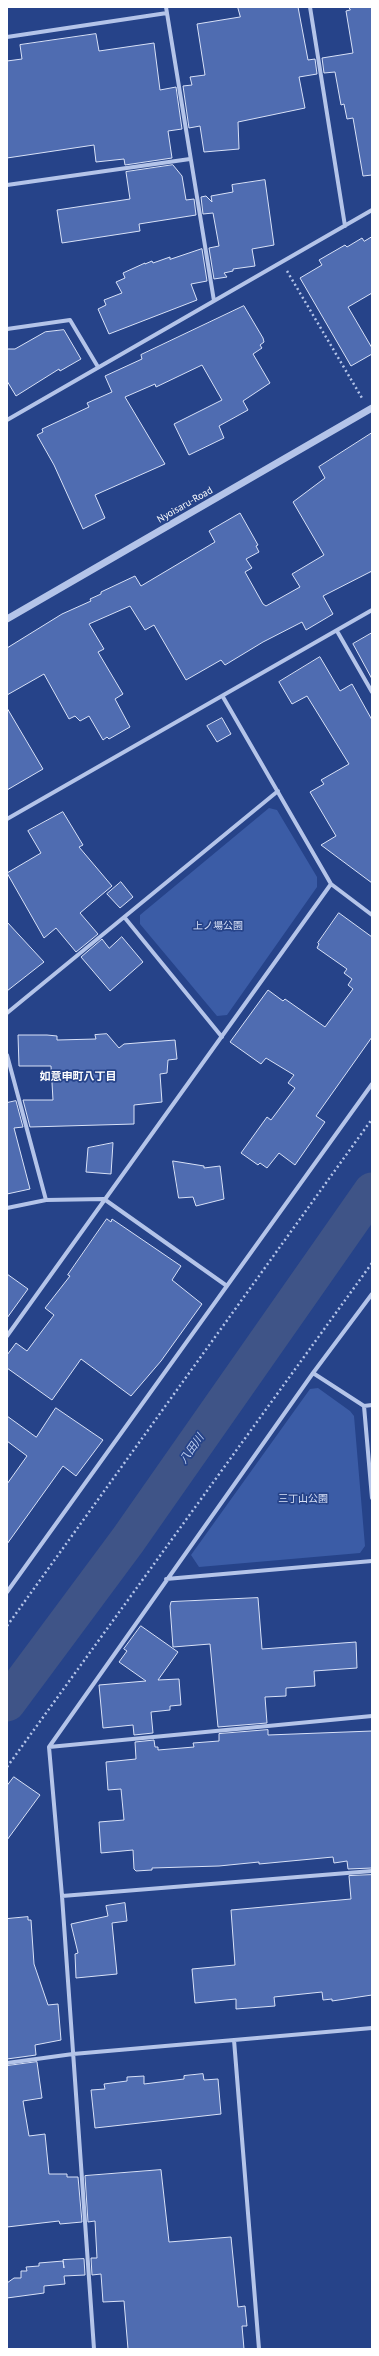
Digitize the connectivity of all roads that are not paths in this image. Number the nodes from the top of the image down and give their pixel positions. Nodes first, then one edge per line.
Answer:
1 (166, 7) edge
2 (310, 7) edge
3 (166, 13) junction
4 (7, 36) edge
5 (190, 159) junction
6 (7, 186) edge
7 (372, 210) edge
8 (345, 226) junction
9 (214, 301) junction
10 (7, 329) edge
11 (98, 367) junction
12 (371, 410) edge
13 (7, 420) edge
14 (372, 610) edge
15 (7, 619) edge
16 (337, 631) junction
17 (372, 692) edge
18 (223, 697) junction
19 (278, 791) junction
20 (7, 819) edge
21 (331, 884) junction
22 (372, 915) edge
23 (125, 918) junction
24 (7, 1013) edge
25 (222, 1037) junction
26 (7, 1056) edge
27 (372, 1084) edge
28 (104, 1199) junction
29 (46, 1200) junction
30 (7, 1208) edge
31 (227, 1286) junction
32 (372, 1294) edge
33 (7, 1336) edge
34 (313, 1373) junction
35 (372, 1405) edge
36 (364, 1406) junction
37 (372, 1498) edge
38 (372, 1561) edge
39 (166, 1579) junction
40 (7, 1592) edge
41 (372, 1716) edge
42 (49, 1747) junction
43 (372, 1871) edge
44 (62, 1896) junction
45 (372, 2028) edge
46 (234, 2040) junction
47 (73, 2054) junction
48 (7, 2063) edge
49 (94, 2349) edge
50 (259, 2349) edge

1 - 3 street
2 - 8 street
3 - 4 street
3 - 5 street
5 - 6 street
5 - 9 street
7 - 8 street
8 - 9 street
9 - 11 street
10 - 11 street
11 - 13 street
12 - 15 street, Nyoisaru-Road
14 - 16 street
16 - 17 street
16 - 18 street
18 - 19 street
18 - 20 street
19 - 21 street
19 - 23 street
21 - 22 street
21 - 25 street
23 - 24 street
23 - 25 street
25 - 28 street
26 - 29 street
27 - 31 street
28 - 29 street
28 - 31 street
28 - 33 street
29 - 30 street
31 - 40 street
32 - 34 street
34 - 36 street
34 - 39 street
35 - 36 street
36 - 37 street
38 - 39 street
39 - 42 street
41 - 42 street
42 - 44 street
43 - 44 street
44 - 47 street
45 - 46 street
46 - 47 street
46 - 50 street
47 - 48 street
47 - 49 street

